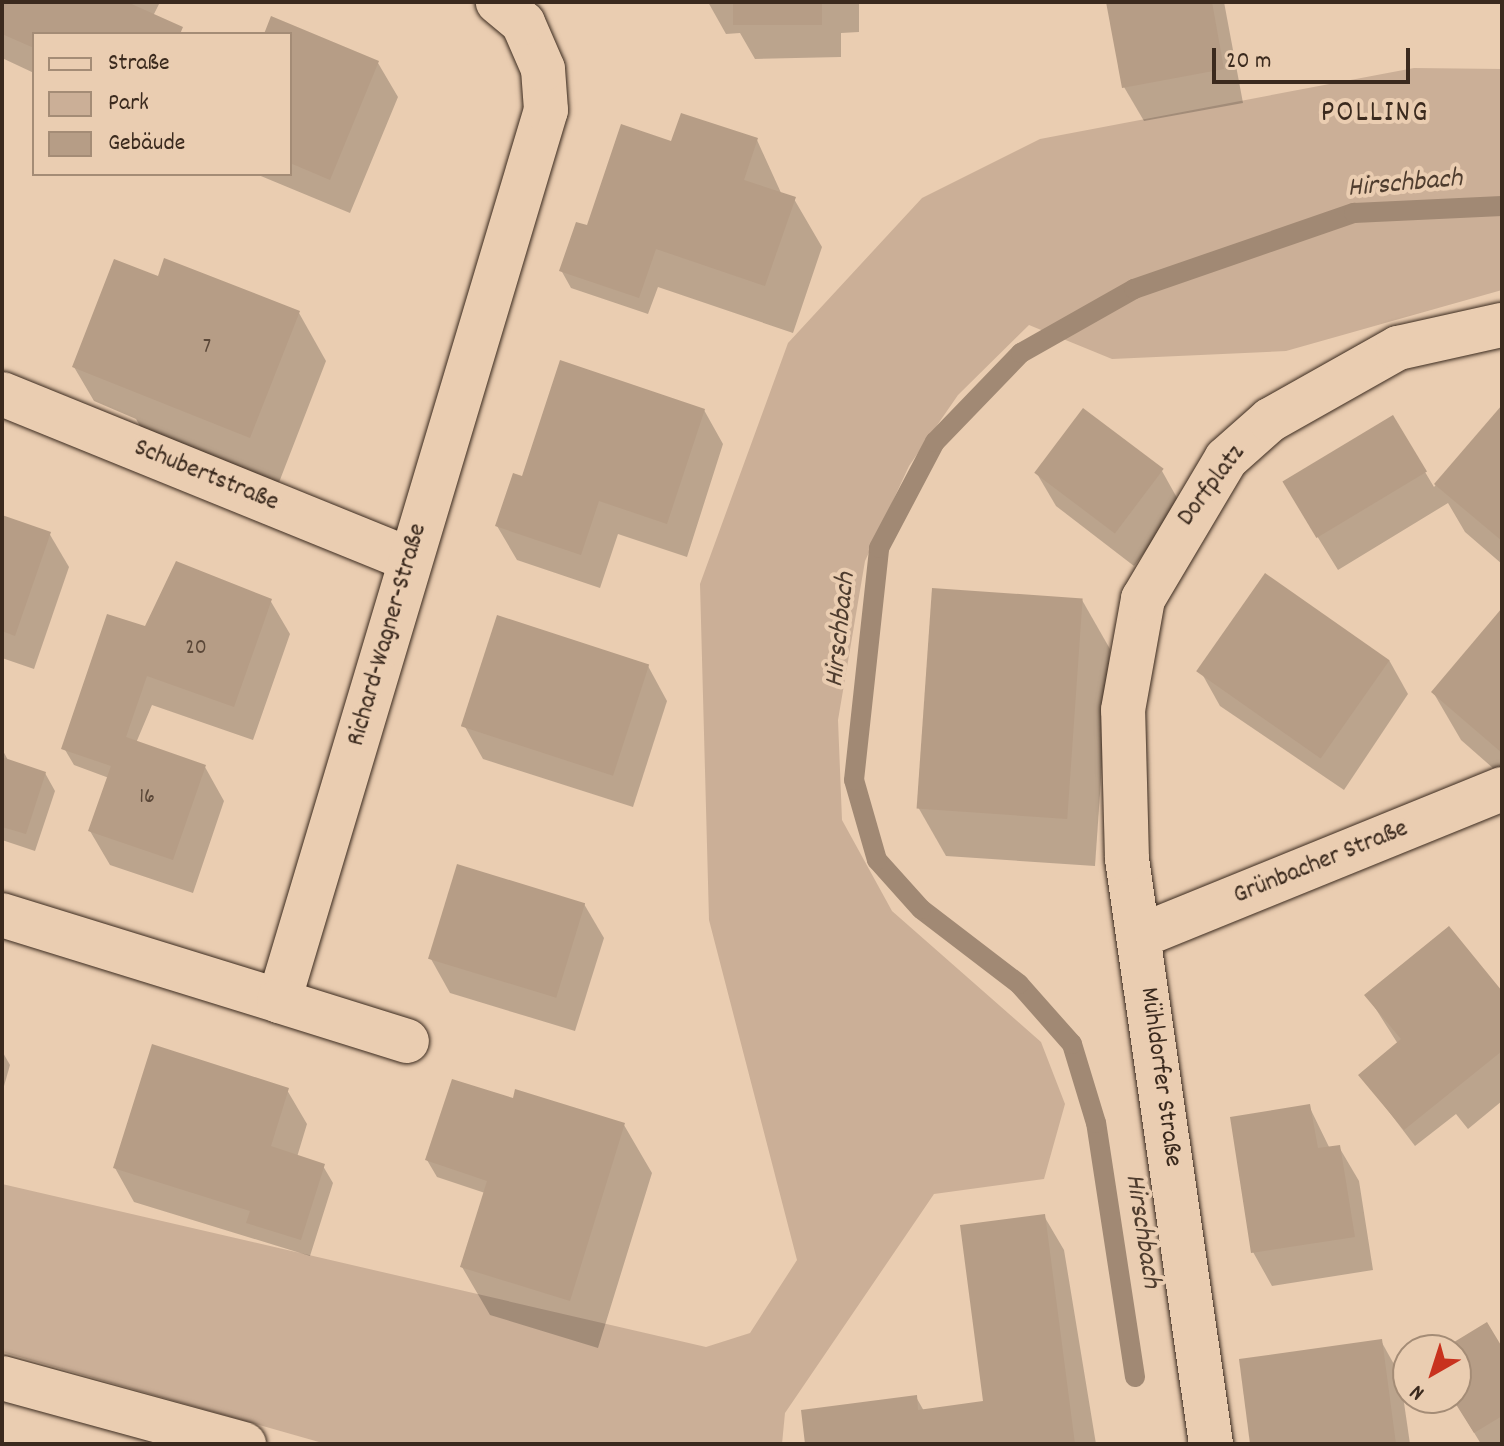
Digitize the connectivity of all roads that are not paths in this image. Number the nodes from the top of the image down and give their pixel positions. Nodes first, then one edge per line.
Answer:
1 (498, 2) edge
2 (1502, 325) edge
3 (2, 394) edge
4 (409, 559) junction
5 (1123, 710) joint
6 (1502, 789) edge
7 (2, 915) edge
8 (1140, 936) junction
9 (279, 1001) junction
10 (407, 1041) dead end
11 (2, 1378) edge
12 (244, 1444) edge
13 (1211, 1444) edge

1 - 4 street, Richard-Wagner-Straße
2 - 5 street, Dorfplatz
3 - 4 street, Schubertstraße
4 - 9 street, Richard-Wagner-Straße
5 - 8 street, Mühldorfer Straße
6 - 8 street, Grünbacher Straße
7 - 9 street
8 - 13 street, Mühldorfer Straße
9 - 10 street
11 - 12 street

